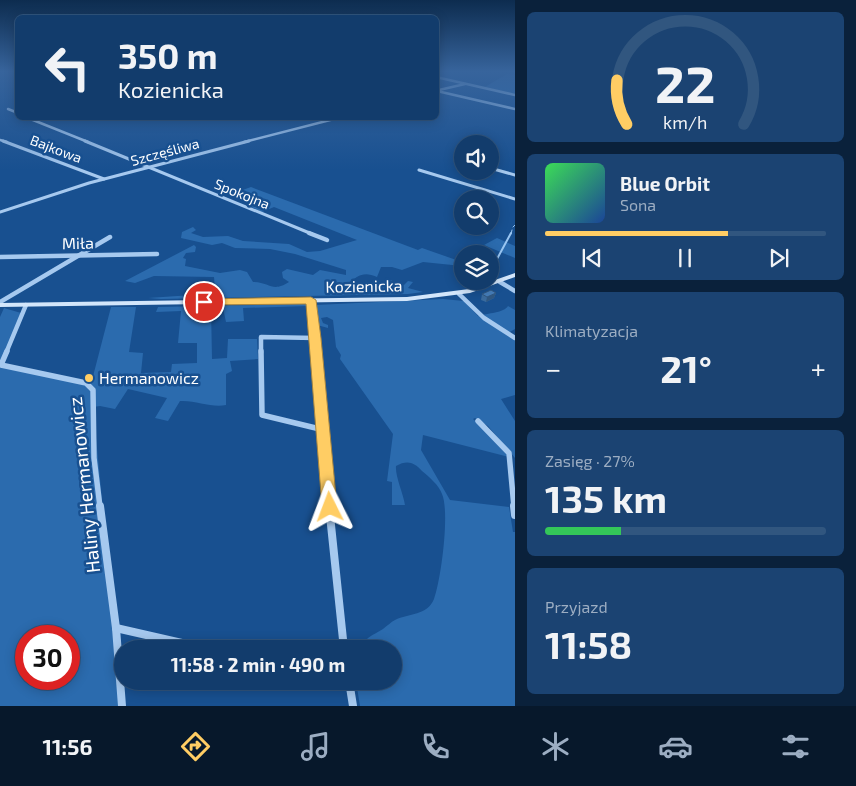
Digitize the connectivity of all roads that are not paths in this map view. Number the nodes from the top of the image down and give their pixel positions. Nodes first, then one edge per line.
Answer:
1 (493, 104) edge
2 (515, 109) edge
3 (8, 110) dead end
4 (15, 113) edge
5 (33, 120) edge
6 (330, 120) edge
7 (0, 140) edge
8 (150, 168) junction
9 (419, 170) dead end
10 (499, 171) edge
11 (515, 175) edge
12 (105, 179) junction
13 (515, 199) edge
14 (0, 212) edge
15 (110, 237) dead end
16 (327, 240) dead end
17 (157, 254) dead end
18 (80, 255) junction
19 (0, 257) edge
20 (515, 275) edge
21 (500, 282) junction
22 (515, 290) edge
23 (459, 294) junction
24 (311, 300) junction
25 (0, 304) edge
26 (26, 305) junction
27 (316, 338) junction
28 (515, 338) edge
29 (478, 421) dead end
30 (324, 430) junction
31 (515, 516) edge
32 (116, 628) junction
33 (169, 640) edge
34 (343, 640) edge
35 (350, 690) edge
36 (122, 706) edge
37 (353, 706) edge

1 - 2 street
3 - 4 street
5 - 8 street, Spokojna
6 - 8 street, Szczęśliwa
7 - 12 street, Bajkowa
8 - 12 street, Szczęśliwa
8 - 16 street, Spokojna
9 - 13 street
10 - 11 street
12 - 14 street, Szczęśliwa
15 - 18 street
17 - 18 street, Miła
18 - 19 street, Miła
18 - 25 street
20 - 21 main road, Kozienicka
21 - 22 street
21 - 23 main road, Kozienicka
23 - 24 main road, Kozienicka
23 - 28 street
24 - 26 main road, Kozienicka
24 - 27 street
25 - 26 main road, Kozienicka
26 - 32 street, Haliny Hermanowicz
27 - 30 street
27 - 30 street
29 - 31 street
30 - 34 street
32 - 33 street
32 - 36 street, Haliny Hermanowicz
35 - 37 street

